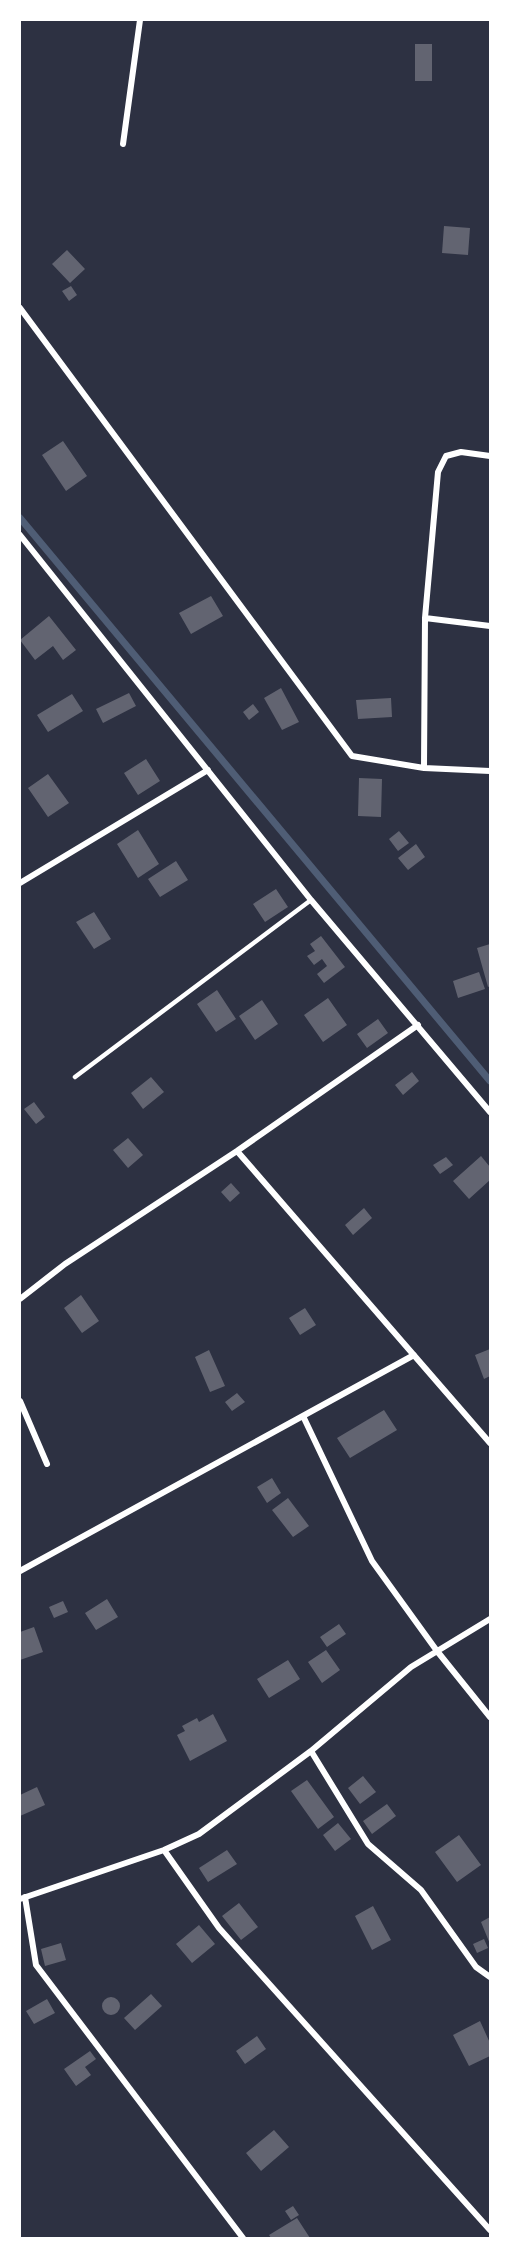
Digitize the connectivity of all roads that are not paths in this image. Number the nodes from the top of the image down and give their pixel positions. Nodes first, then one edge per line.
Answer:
1 (140, 20) edge
2 (123, 144) dead end
3 (20, 308) edge
4 (490, 456) edge
5 (20, 534) edge
6 (425, 618) junction
7 (490, 626) edge
8 (424, 768) junction
9 (207, 770) junction
10 (490, 771) edge
11 (20, 883) edge
12 (311, 900) junction
13 (418, 1025) junction
14 (75, 1077) dead end
15 (490, 1112) edge
16 (237, 1151) junction
17 (20, 1299) edge
18 (414, 1355) junction
19 (20, 1401) edge
20 (303, 1416) junction
21 (490, 1443) edge
22 (47, 1464) dead end
23 (20, 1571) edge
24 (490, 1619) edge
25 (437, 1651) junction
26 (490, 1717) edge
27 (311, 1751) junction
28 (164, 1850) junction
29 (22, 1898) edge
30 (490, 1977) edge
31 (490, 2230) edge
32 (243, 2238) edge

1 - 2 street
3 - 8 street
4 - 6 street
5 - 9 street
6 - 7 street
6 - 8 street
8 - 10 street
9 - 11 street
9 - 12 street
12 - 13 street
12 - 14 lane
13 - 15 street
13 - 16 street
16 - 17 street
16 - 18 street
18 - 20 street
18 - 21 street
19 - 22 street
20 - 23 street
20 - 25 street
24 - 25 street
25 - 26 street
25 - 27 street
27 - 28 street
27 - 30 street
28 - 29 street
28 - 31 street
29 - 32 street

